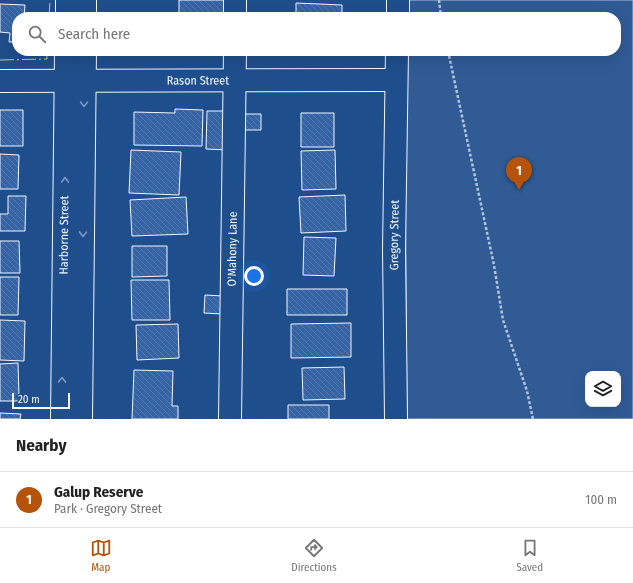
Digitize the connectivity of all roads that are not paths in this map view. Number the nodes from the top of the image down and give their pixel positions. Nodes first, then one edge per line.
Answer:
1 (67, 0) edge
2 (85, 0) edge
3 (235, 0) edge
4 (398, 0) edge
5 (67, 12) edge
6 (85, 12) edge
7 (235, 12) edge
8 (398, 12) edge
9 (68, 56) edge
10 (83, 56) edge
11 (234, 56) edge
12 (397, 56) edge
13 (75, 80) junction
14 (234, 80) junction
15 (396, 80) junction
16 (0, 81) edge
17 (62, 419) edge
18 (81, 419) edge
19 (230, 419) edge
20 (396, 419) edge

1 - 5 main road
2 - 6 main road
3 - 7 main road
4 - 8 main road
9 - 13 main road, Harborne Street
10 - 13 main road, Harborne Street
11 - 14 main road, O'Mahony Lane
12 - 15 main road, Gregory Street
13 - 14 main road, Rason Street
13 - 16 main road, Rason Street
17 -> 13 main road, Harborne Street
13 -> 18 main road, Harborne Street
14 - 15 main road, Rason Street
14 - 19 main road, O'Mahony Lane
15 - 20 main road, Gregory Street

